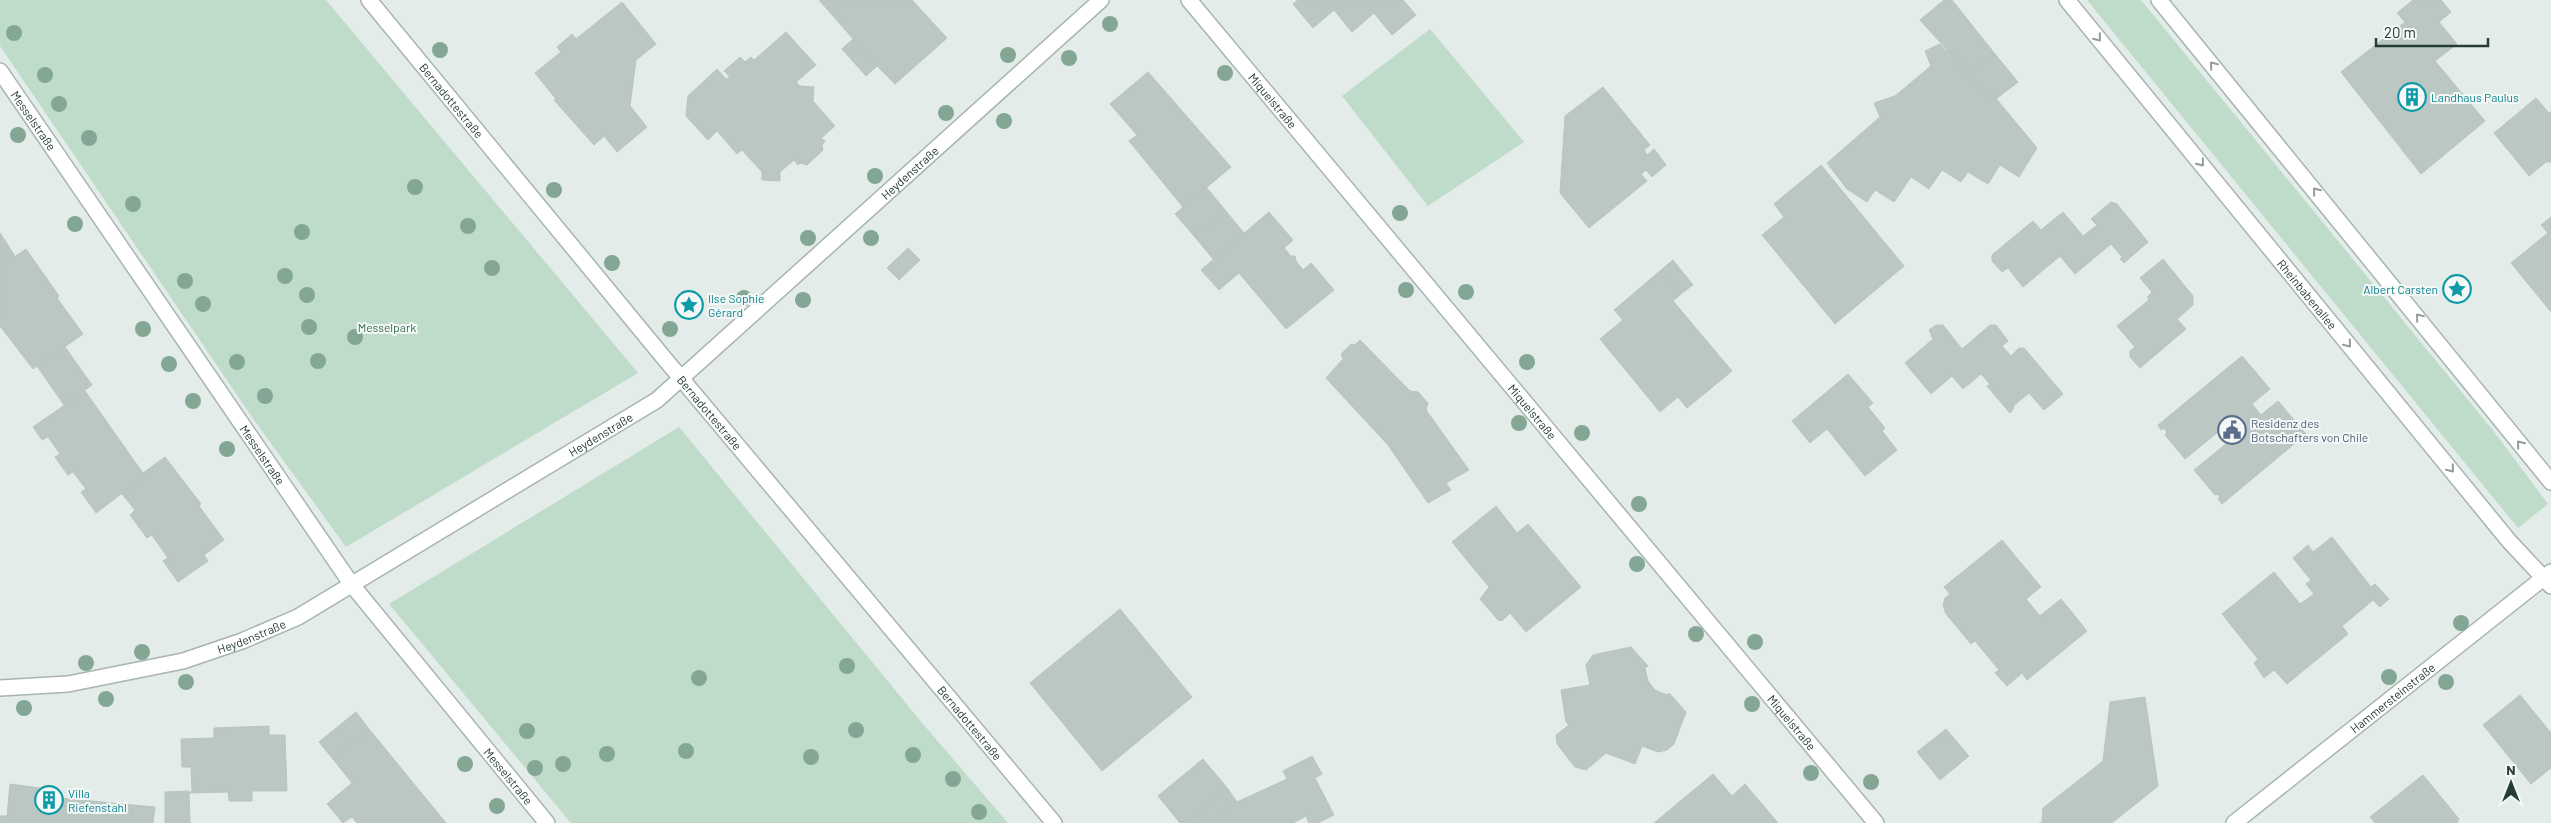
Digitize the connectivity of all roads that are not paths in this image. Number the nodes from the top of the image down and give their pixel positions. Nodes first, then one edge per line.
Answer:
1 (369, 0) edge
2 (1100, 0) edge
3 (1190, 0) edge
4 (2067, 0) edge
5 (2159, 0) edge
6 (0, 71) edge
7 (681, 378) junction
8 (2551, 482) edge
9 (2549, 578) edge
10 (352, 585) junction
11 (0, 688) edge
12 (547, 823) edge
13 (1054, 823) edge
14 (1876, 823) edge
15 (2234, 823) edge

1 - 7 street, Bernadottestraße
2 - 7 street, Heydenstraße
3 - 14 street, Miquelstraße
4 -> 9 street, Rheinbabenallee
8 -> 5 street
6 - 10 street, Messelstraße
7 - 10 street, Heydenstraße
7 - 13 street, Bernadottestraße
9 - 15 street, Hammersteinstraße
10 - 11 street, Heydenstraße
10 - 12 street, Messelstraße

